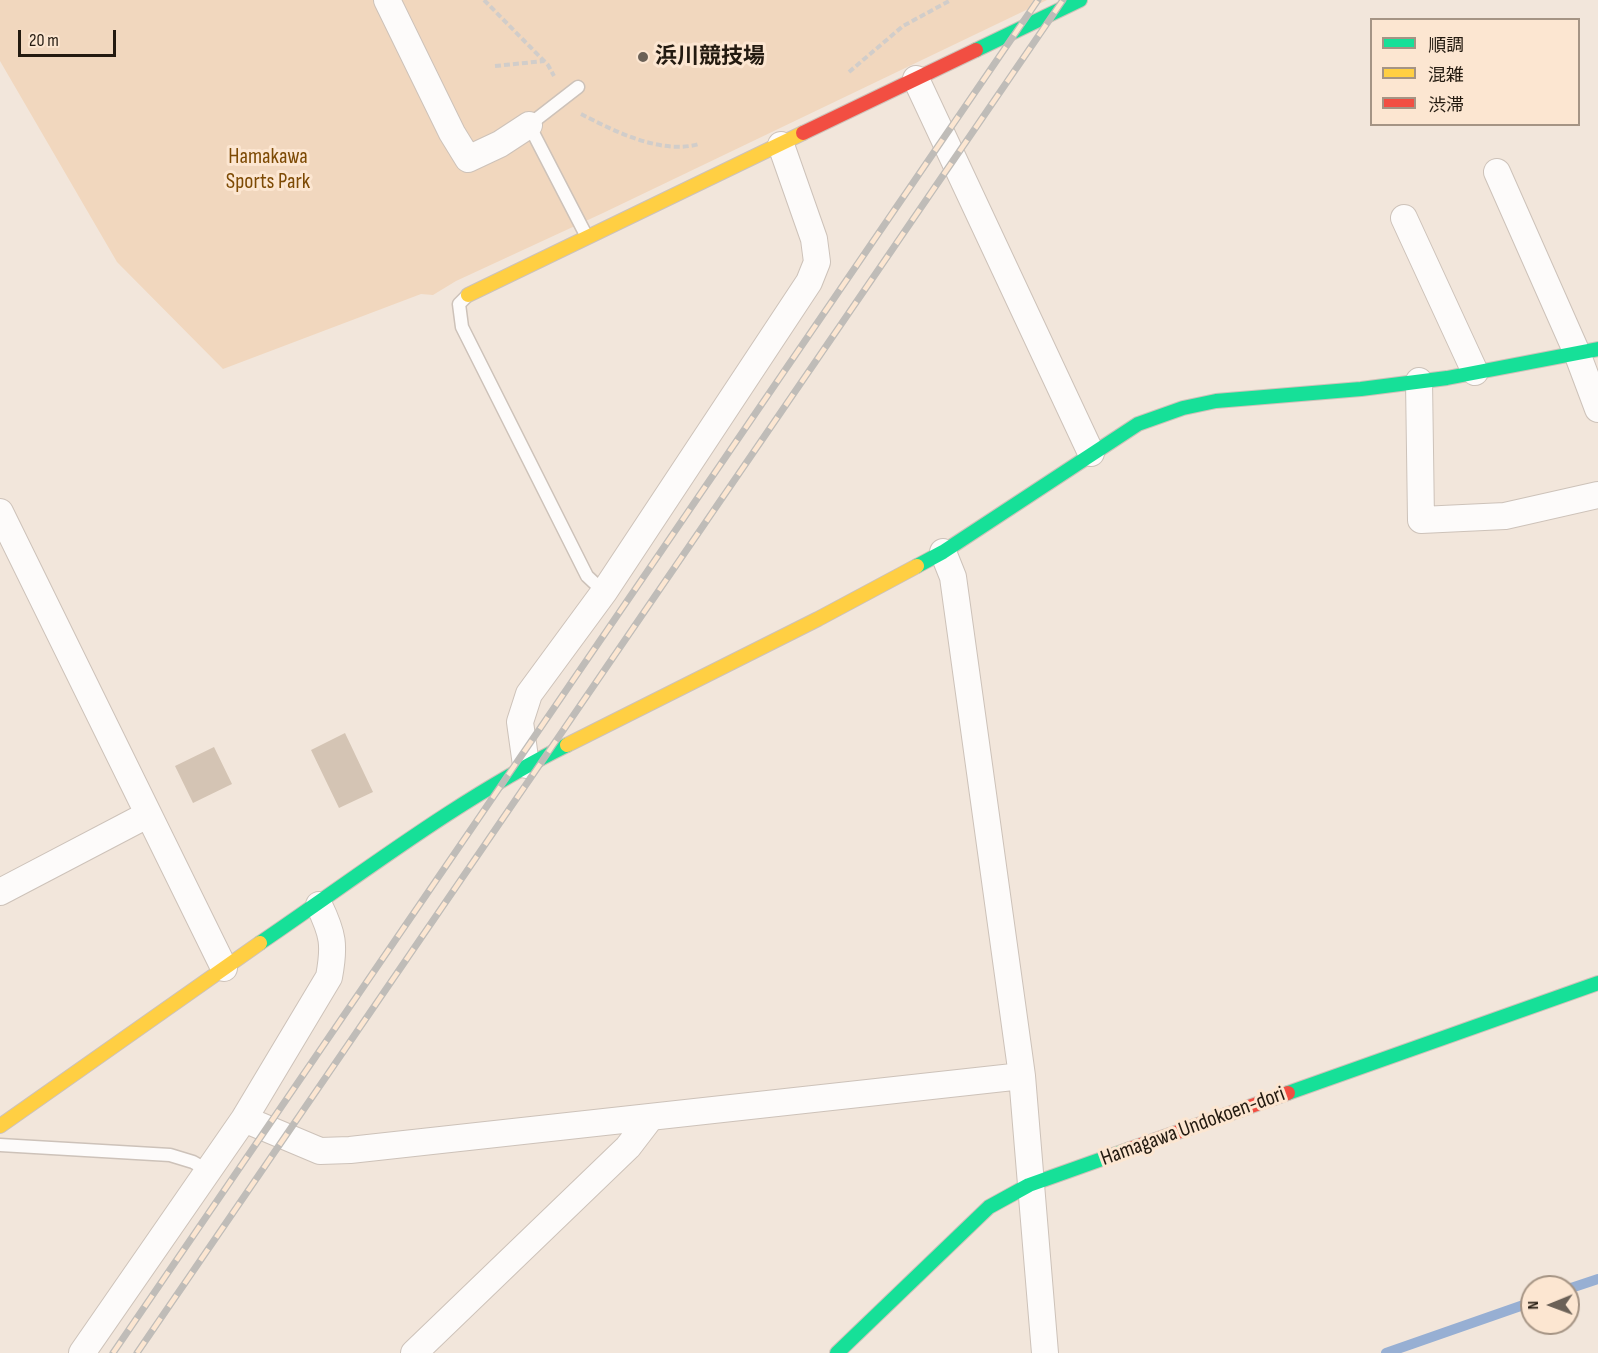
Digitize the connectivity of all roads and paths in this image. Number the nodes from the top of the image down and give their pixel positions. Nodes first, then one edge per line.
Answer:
1 (387, 0) edge
2 (484, 0) edge
3 (951, 0) edge
4 (1080, 0) edge
5 (544, 61) junction
6 (495, 66) dead end
7 (840, 78) dead end
8 (916, 79) junction
9 (578, 87) dead end
10 (565, 96) junction
11 (529, 125) junction
12 (701, 144) dead end
13 (781, 145) junction
14 (1497, 172) dead end
15 (1404, 218) dead end
16 (588, 238) junction
17 (468, 295) joint
18 (1587, 351) edge
19 (1475, 372) junction
20 (1419, 381) junction
21 (1598, 409) edge
22 (1091, 453) junction
23 (1598, 495) edge
24 (0, 512) edge
25 (943, 552) junction
26 (604, 592) junction
27 (526, 765) junction
28 (147, 815) junction
29 (0, 892) edge
30 (319, 905) junction
31 (224, 968) junction
32 (1598, 983) edge
33 (1022, 1076) junction
34 (651, 1117) junction
35 (244, 1119) junction
36 (0, 1126) edge
37 (0, 1145) edge
38 (207, 1170) junction
39 (1029, 1185) junction
40 (82, 1353) edge
41 (414, 1353) edge
42 (837, 1353) edge
43 (1045, 1353) edge

1 - 11 street
2 - 5 path
3 - 7 path
4 - 8 street
5 - 6 path
5 - 10 path
8 - 13 street
8 - 22 street
9 - 10 lane
10 - 11 lane
10 - 12 path
11 - 16 lane
13 - 16 street
13 - 26 street
14 - 18 street
15 - 19 street
16 - 17 street
17 - 26 lane
18 - 19 street
18 - 21 street
19 - 20 street
20 - 22 street
20 - 23 street
22 - 25 street
24 - 28 street
25 - 27 street
25 - 33 street
26 - 27 street
27 - 30 street
28 - 29 street
28 - 31 street
30 - 31 street
30 - 35 street
31 - 36 street
32 - 39 street, Hamagawa Undokoen-dori
33 - 34 street
33 - 39 street
34 - 35 street
34 - 41 street
35 - 38 street
37 - 38 lane
38 - 40 street
39 - 42 street, Hamagawa Undokoen-dori
39 - 43 street

